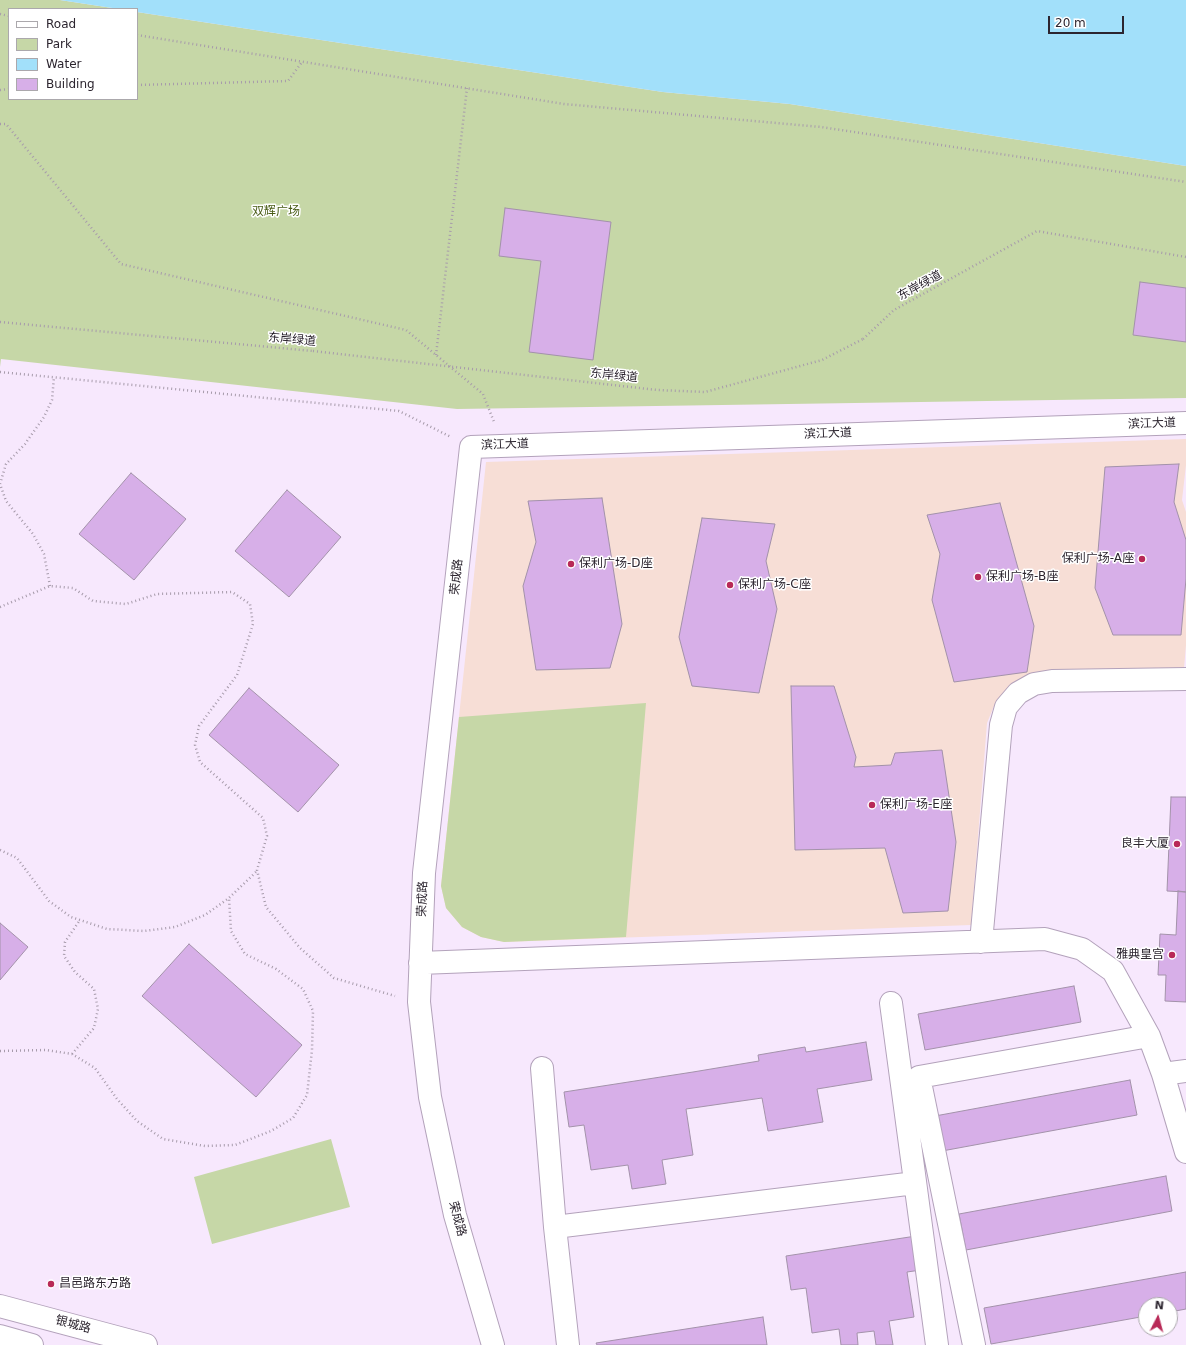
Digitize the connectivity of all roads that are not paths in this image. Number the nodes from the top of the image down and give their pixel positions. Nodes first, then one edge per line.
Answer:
1 (1186, 423) edge
2 (471, 446) joint
3 (1186, 679) edge
4 (981, 942) junction
5 (420, 963) junction
6 (891, 1003) dead end
7 (1149, 1036) junction
8 (542, 1068) dead end
9 (1186, 1071) edge
10 (1163, 1074) junction
11 (1186, 1152) edge
12 (915, 1183) junction
13 (555, 1227) junction
14 (0, 1306) edge
15 (0, 1336) edge
16 (32, 1345) edge
17 (146, 1345) edge
18 (493, 1345) edge
19 (568, 1345) edge
20 (937, 1345) edge
21 (974, 1345) edge

1 - 2 street, 滨江大道
2 - 5 street, 荣成路
3 - 4 street
4 - 5 street
4 - 7 street
5 - 18 street, 荣成路
6 - 12 street
7 - 10 street
7 - 21 street
8 - 13 street
9 - 10 street
10 - 11 street
12 - 13 street
12 - 20 street
13 - 19 street
14 - 17 street, 银城路
15 - 16 street

